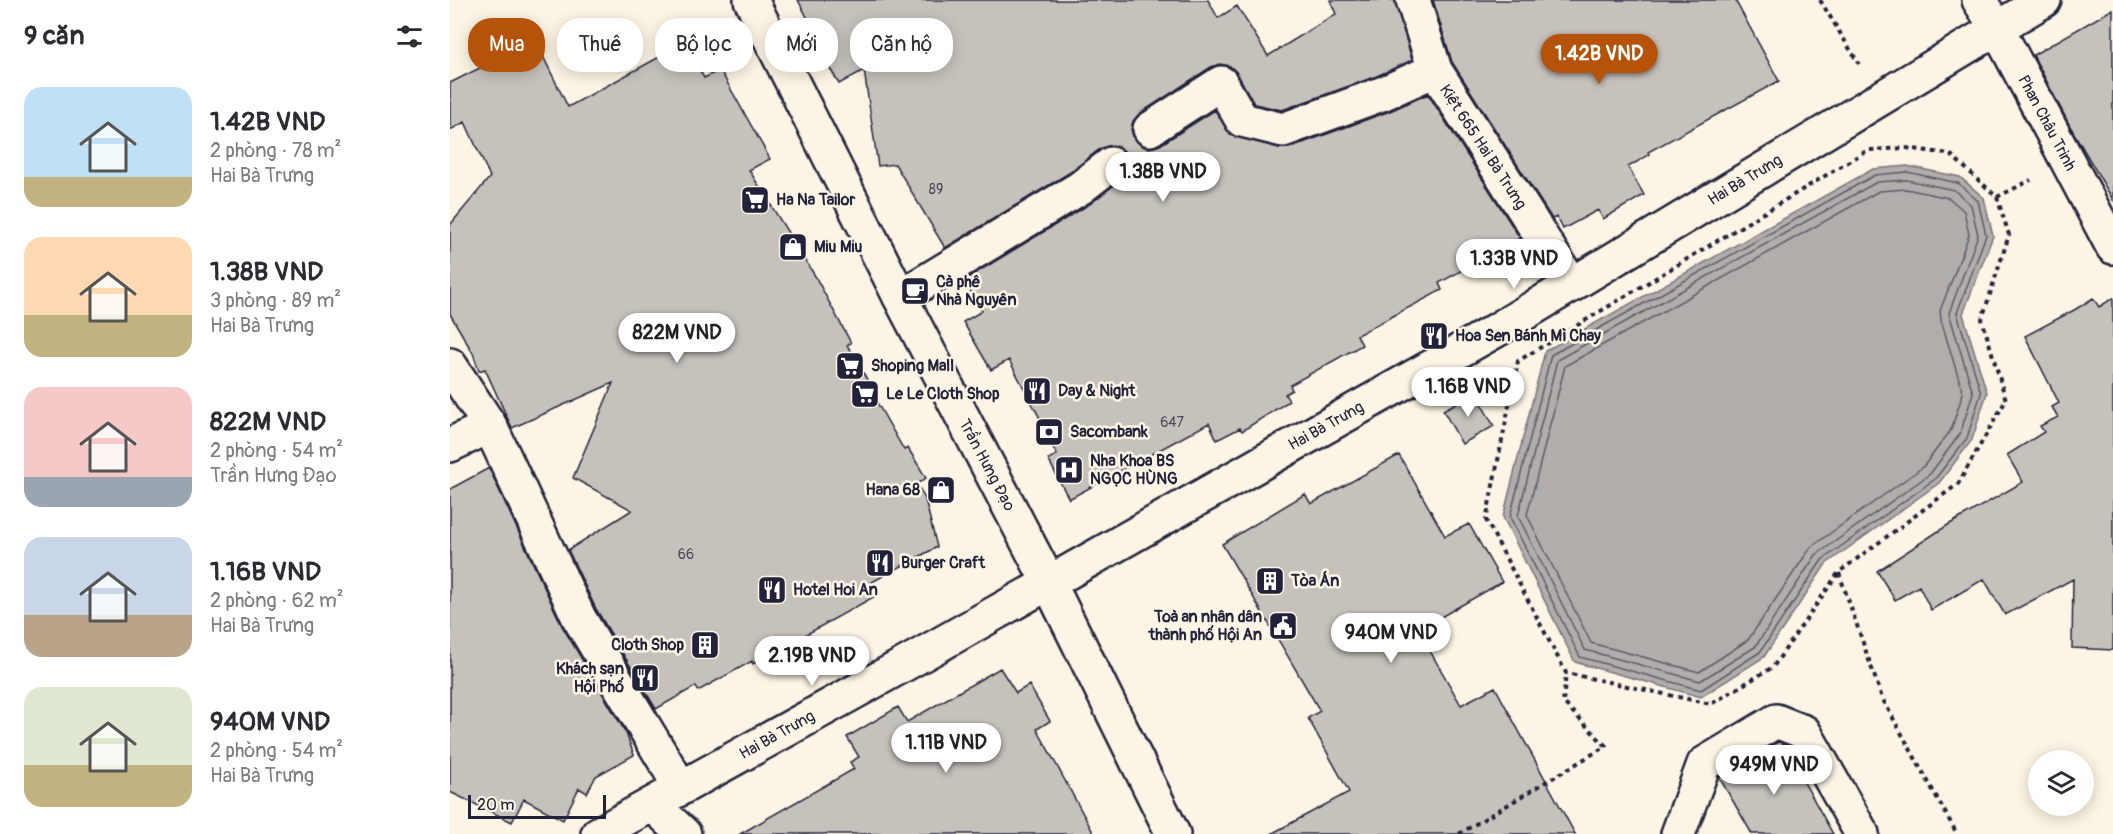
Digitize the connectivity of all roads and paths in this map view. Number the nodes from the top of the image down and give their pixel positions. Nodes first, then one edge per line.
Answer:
1 (751, 0) edge
2 (1413, 0) edge
3 (1820, 0) edge
4 (1979, 0) edge
5 (2044, 0) edge
6 (1996, 28) junction
7 (1435, 70) junction
8 (1881, 97) junction
9 (1150, 129) dead end
10 (1111, 164) dead end
11 (2113, 247) edge
12 (1572, 285) junction
13 (900, 297) junction
14 (450, 365) edge
15 (490, 426) junction
16 (450, 445) edge
17 (1839, 572) junction
18 (1049, 583) junction
19 (1566, 673) junction
20 (681, 788) junction
21 (652, 804) junction
22 (598, 834) edge
23 (684, 834) edge
24 (1173, 834) edge
25 (1459, 834) edge
26 (1678, 834) edge
27 (1862, 834) edge
28 (1957, 834) edge

1 - 13 street, Trần Hưng Đạo
2 - 7 street, Kiệt 665 Hai Bà Trưng
3 - 8 path
4 - 6 street, Phan Châu Trinh
5 - 6 street, Hai Bà Trưng
6 - 8 street, Hai Bà Trưng
6 - 11 street, Phan Châu Trinh
7 - 9 street
7 - 12 street, Kiệt 665 Hai Bà Trưng
8 - 12 street, Hai Bà Trưng
10 - 13 street
12 - 18 street, Hai Bà Trưng
13 - 18 street, Trần Hưng Đạo
14 - 15 street
15 - 16 street
15 - 20 street
17 - 19 path
17 - 19 path
17 - 28 path
18 - 20 street, Hai Bà Trưng
18 - 24 street, Trần Hưng Đạo
19 - 25 path
20 - 21 street, Hai Bà Trưng
21 - 22 street, Hai Bà Trưng
21 - 23 street
26 - 27 street

